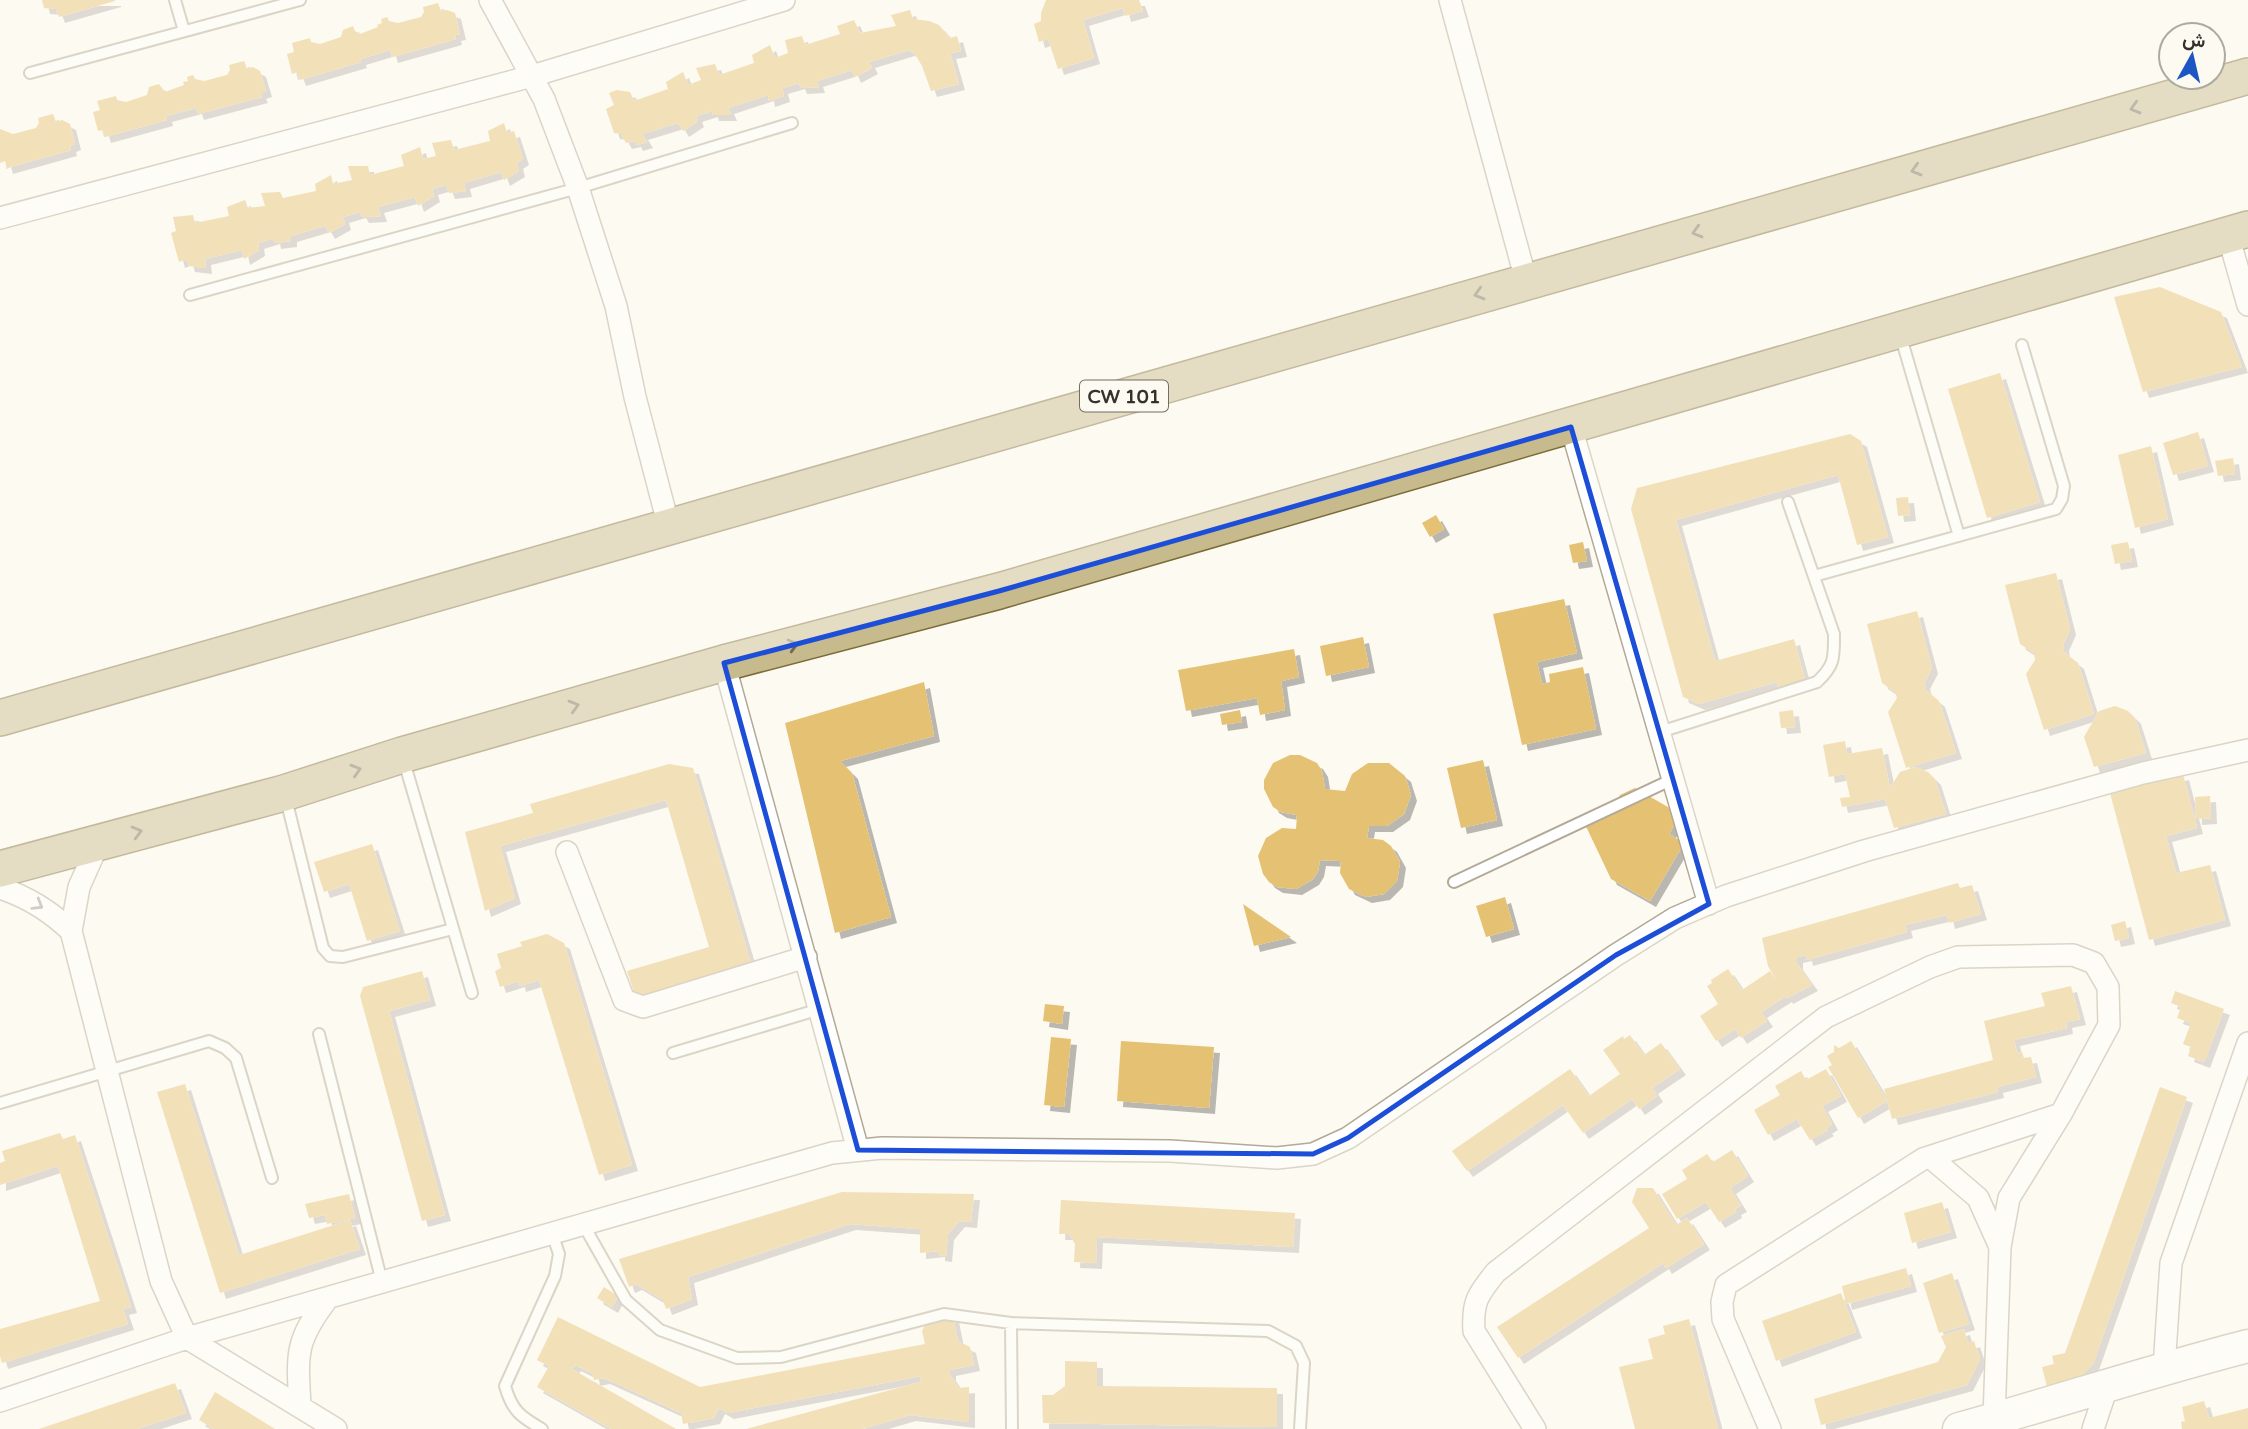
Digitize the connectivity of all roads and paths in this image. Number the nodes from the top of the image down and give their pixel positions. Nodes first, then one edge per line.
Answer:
1 (175, 0) edge
2 (300, 0) edge
3 (490, 0) edge
4 (784, 0) edge
5 (1450, 0) edge
6 (184, 31) junction
7 (30, 73) dead end
8 (532, 76) junction
9 (2248, 76) edge
10 (792, 122) dead end
11 (578, 188) junction
12 (0, 218) edge
13 (2238, 232) edge
14 (1526, 280) junction
15 (190, 295) dead end
16 (2248, 305) edge
17 (1899, 331) junction
18 (2022, 345) dead end
19 (1572, 427) junction
20 (1788, 502) dead end
21 (669, 527) junction
22 (1959, 536) junction
23 (1814, 576) junction
24 (724, 663) junction
25 (0, 718) edge
26 (1660, 732) junction
27 (2248, 750) edge
28 (402, 755) junction
29 (1673, 779) junction
30 (284, 793) junction
31 (99, 842) junction
32 (567, 852) dead end
33 (0, 869) edge
34 (1454, 882) dead end
35 (0, 888) edge
36 (1709, 904) junction
37 (453, 929) junction
38 (71, 931) junction
39 (806, 957) junction
40 (472, 993) dead end
41 (820, 1009) junction
42 (318, 1034) dead end
43 (2248, 1043) edge
44 (673, 1053) dead end
45 (107, 1073) junction
46 (0, 1103) edge
47 (2061, 1114) junction
48 (858, 1150) junction
49 (1930, 1157) junction
50 (272, 1178) dead end
51 (583, 1224) junction
52 (552, 1233) junction
53 (2000, 1247) junction
54 (382, 1282) junction
55 (328, 1298) junction
56 (1011, 1322) junction
57 (187, 1338) junction
58 (2248, 1346) edge
59 (2164, 1368) junction
60 (2107, 1387) junction
61 (0, 1401) edge
62 (300, 1406) junction
63 (1994, 1419) junction
64 (336, 1429) edge
65 (542, 1429) edge
66 (1012, 1429) edge
67 (1300, 1429) edge
68 (1535, 1429) edge
69 (1770, 1429) edge
70 (1959, 1429) edge
71 (2093, 1429) edge

1 - 6 lane
2 - 6 lane
3 - 8 street
4 - 8 street
5 - 14 street
6 - 7 lane
8 - 11 street
8 - 12 street
9 -> 14 main road, CW 101
10 - 11 lane
11 - 15 lane
11 - 21 street
13 - 16 street
13 - 17 main road
14 -> 21 main road, CW 101
17 - 19 main road
17 - 22 lane
18 - 22 lane
24 -> 19 main road
19 - 26 street
20 - 23 lane
21 - 25 main road, CW 101
22 - 23 lane
23 - 26 lane
28 -> 24 main road
24 - 39 street
26 - 29 street
27 - 36 street
30 -> 28 main road
28 - 37 lane
29 - 34 lane
29 - 36 street
31 -> 30 main road
30 - 37 lane
31 - 33 main road
31 - 38 street
32 - 39 street
35 -> 38 street
36 - 48 street
37 - 40 lane
38 - 45 street
39 - 41 street
41 - 44 lane
41 - 48 street
42 - 54 lane
43 - 59 street
45 - 46 lane
45 - 50 lane
45 - 57 street
47 - 49 street
47 - 53 street
47 - 68 street
48 - 51 street
49 - 53 street
49 - 69 street
51 - 52 street
51 - 56 lane
52 - 54 street
52 - 65 lane
53 - 63 street
54 - 55 street
55 - 57 street
55 - 62 street
56 - 66 lane
56 - 67 lane
57 - 61 street
57 - 62 street
58 - 59 street
59 - 60 street
60 - 63 street
60 - 71 street
62 - 64 street
63 - 70 street

